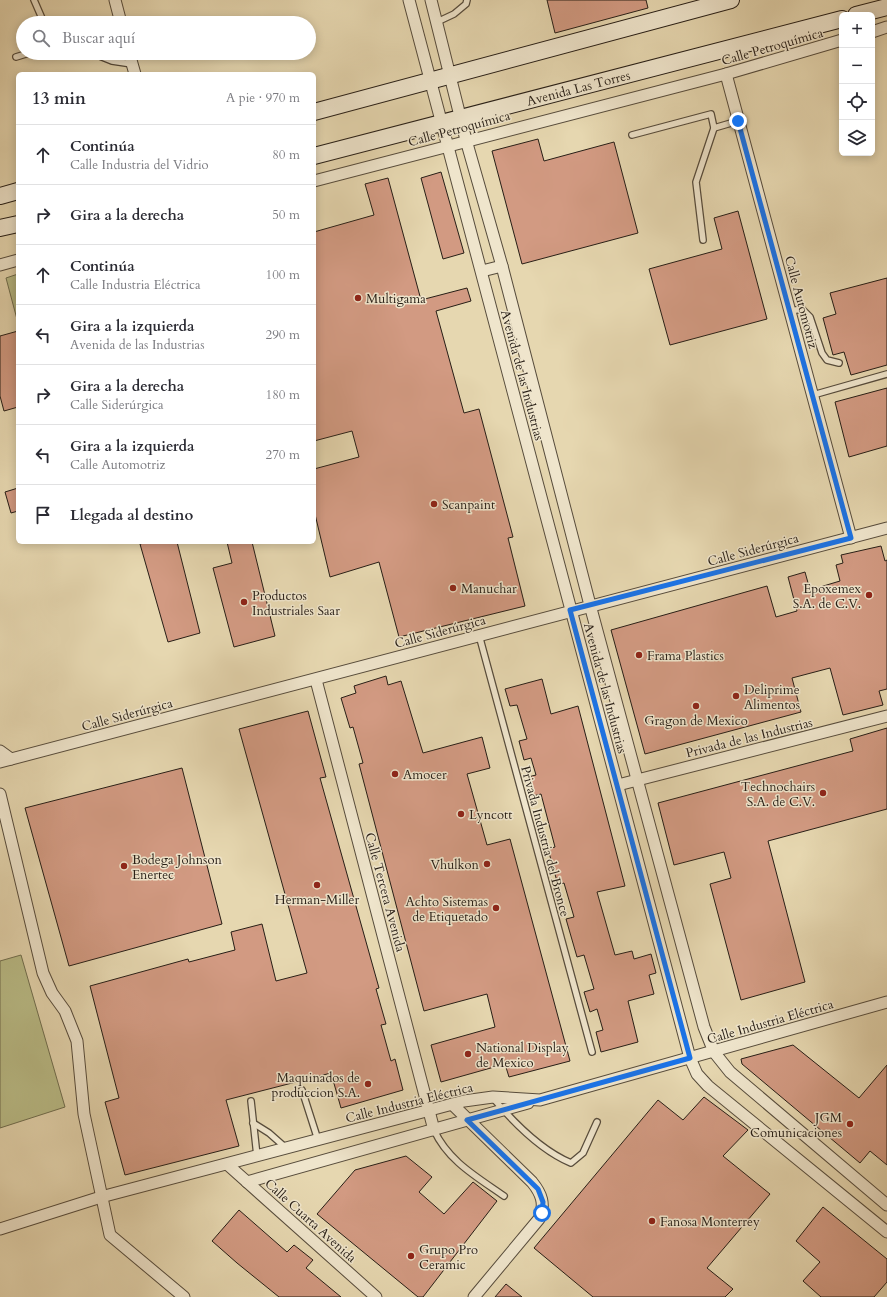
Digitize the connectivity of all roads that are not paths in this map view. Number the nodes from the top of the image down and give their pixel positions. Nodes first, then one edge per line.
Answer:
1 (34, 0) edge
2 (115, 0) edge
3 (409, 0) edge
4 (431, 0) edge
5 (472, 0) edge
6 (731, 0) edge
7 (467, 2) edge
8 (887, 7) edge
9 (868, 12) edge
10 (41, 16) edge
11 (119, 16) edge
12 (839, 20) edge
13 (437, 22) junction
14 (887, 27) edge
15 (875, 31) edge
16 (839, 41) edge
17 (110, 60) edge
18 (133, 69) edge
19 (726, 74) junction
20 (450, 75) junction
21 (430, 80) junction
22 (316, 111) edge
23 (461, 118) junction
24 (738, 121) junction
25 (441, 123) junction
26 (714, 128) junction
27 (632, 135) dead end
28 (466, 140) junction
29 (448, 146) junction
30 (316, 155) edge
31 (316, 180) edge
32 (16, 192) edge
33 (0, 196) edge
34 (16, 224) edge
35 (0, 228) edge
36 (703, 240) dead end
37 (16, 261) edge
38 (0, 265) edge
39 (502, 266) junction
40 (482, 271) junction
41 (790, 311) junction
42 (839, 363) dead end
43 (887, 374) edge
44 (813, 394) junction
45 (887, 528) edge
46 (851, 538) junction
47 (590, 606) junction
48 (570, 610) junction
49 (479, 635) junction
50 (316, 680) junction
51 (887, 716) edge
52 (0, 751) edge
53 (5, 760) edge
54 (639, 780) junction
55 (618, 785) junction
56 (0, 794) edge
57 (887, 1002) edge
58 (592, 1052) dead end
59 (714, 1052) junction
60 (690, 1058) junction
61 (302, 1090) dead end
62 (492, 1097) junction
63 (540, 1100) junction
64 (251, 1101) dead end
65 (452, 1104) junction
66 (504, 1110) junction
67 (428, 1111) junction
68 (467, 1120) junction
69 (597, 1122) dead end
70 (253, 1123) junction
71 (434, 1130) junction
72 (318, 1140) junction
73 (287, 1149) junction
74 (257, 1157) junction
75 (228, 1165) junction
76 (247, 1182) junction
77 (504, 1196) dead end
78 (101, 1197) junction
79 (887, 1205) edge
80 (0, 1229) edge
81 (887, 1232) edge
82 (184, 1297) edge
83 (376, 1297) edge
84 (474, 1297) edge

1 - 10 lane
2 - 11 street
3 - 21 street, Avenida de las Industrias
4 - 13 street, Avenida de las Industrias
5 - 7 lane
6 - 20 main road
7 - 13 lane
8 - 9 main road
12 - 23 main road, Avenida Las Torres
13 - 20 street, Avenida de las Industrias
14 - 15 street
16 - 19 street, Calle Petroquímica
17 - 18 lane
19 - 24 street, Calle Automotriz
19 - 28 street, Calle Petroquímica
20 - 21 main road
20 - 23 street, Avenida de las Industrias
21 - 22 main road
21 - 25 street, Avenida de las Industrias
23 - 25 main road, Avenida Las Torres
23 - 28 street, Avenida de las Industrias
24 - 26 lane
24 - 41 street, Calle Automotriz
25 - 29 street, Avenida de las Industrias
25 - 30 main road, Avenida Las Torres
26 - 27 lane
26 - 36 lane
28 - 29 street, Calle Petroquímica
28 - 39 street, Avenida de las Industrias
29 - 31 street, Calle Petroquímica
29 - 40 street, Avenida de las Industrias
32 - 33 main road
34 - 35 main road
37 - 38 street
39 - 40 street
39 - 47 street, Avenida de las Industrias
40 - 48 street, Avenida de las Industrias
41 - 42 lane
41 - 44 street, Calle Automotriz
43 - 44 lane
44 - 46 street, Calle Automotriz
45 - 46 street, Calle Siderúrgica
46 - 47 street, Calle Siderúrgica
47 - 48 street, Calle Siderúrgica
47 - 54 street, Avenida de las Industrias
48 - 49 street, Calle Siderúrgica
48 - 55 street, Avenida de las Industrias
49 - 50 street, Calle Siderúrgica
49 - 58 lane, Privada Industria del Bronce
50 - 53 street, Calle Siderúrgica
50 - 67 street, Calle Tercera Avenida
51 - 54 street, Privada de las Industrias
52 - 53 street
54 - 55 street, Privada de las Industrias
54 - 59 street, Avenida de las Industrias
55 - 60 street, Avenida de las Industrias
56 - 78 street
57 - 59 street, Calle Industria Eléctrica
59 - 60 street, Calle Industria Eléctrica
59 - 79 street, Avenida de las Industrias
60 - 63 street, Calle Industria Eléctrica
60 - 81 street, Avenida de las Industrias
61 - 72 lane
62 - 63 street, Calle Industria Eléctrica
62 - 65 street, Calle Industria Eléctrica
62 - 66 lane
63 - 66 street
64 - 70 lane
65 - 67 street, Calle Industria Eléctrica
65 - 68 street
66 - 68 street
66 - 69 lane
67 - 71 street, Calle Tercera Avenida
67 - 72 street, Calle Industria Eléctrica
68 - 71 street
68 - 84 street
70 - 73 lane
70 - 74 lane
71 - 76 street
71 - 77 lane
72 - 73 street, Calle Industria Eléctrica
73 - 74 street, Calle Industria Eléctrica
74 - 75 street, Calle Industria Eléctrica
75 - 76 street, Calle Cuarta Avenida
75 - 78 street, Calle Industria Eléctrica
76 - 83 street, Calle Cuarta Avenida
78 - 80 street, Calle Industria Eléctrica
78 - 82 street

